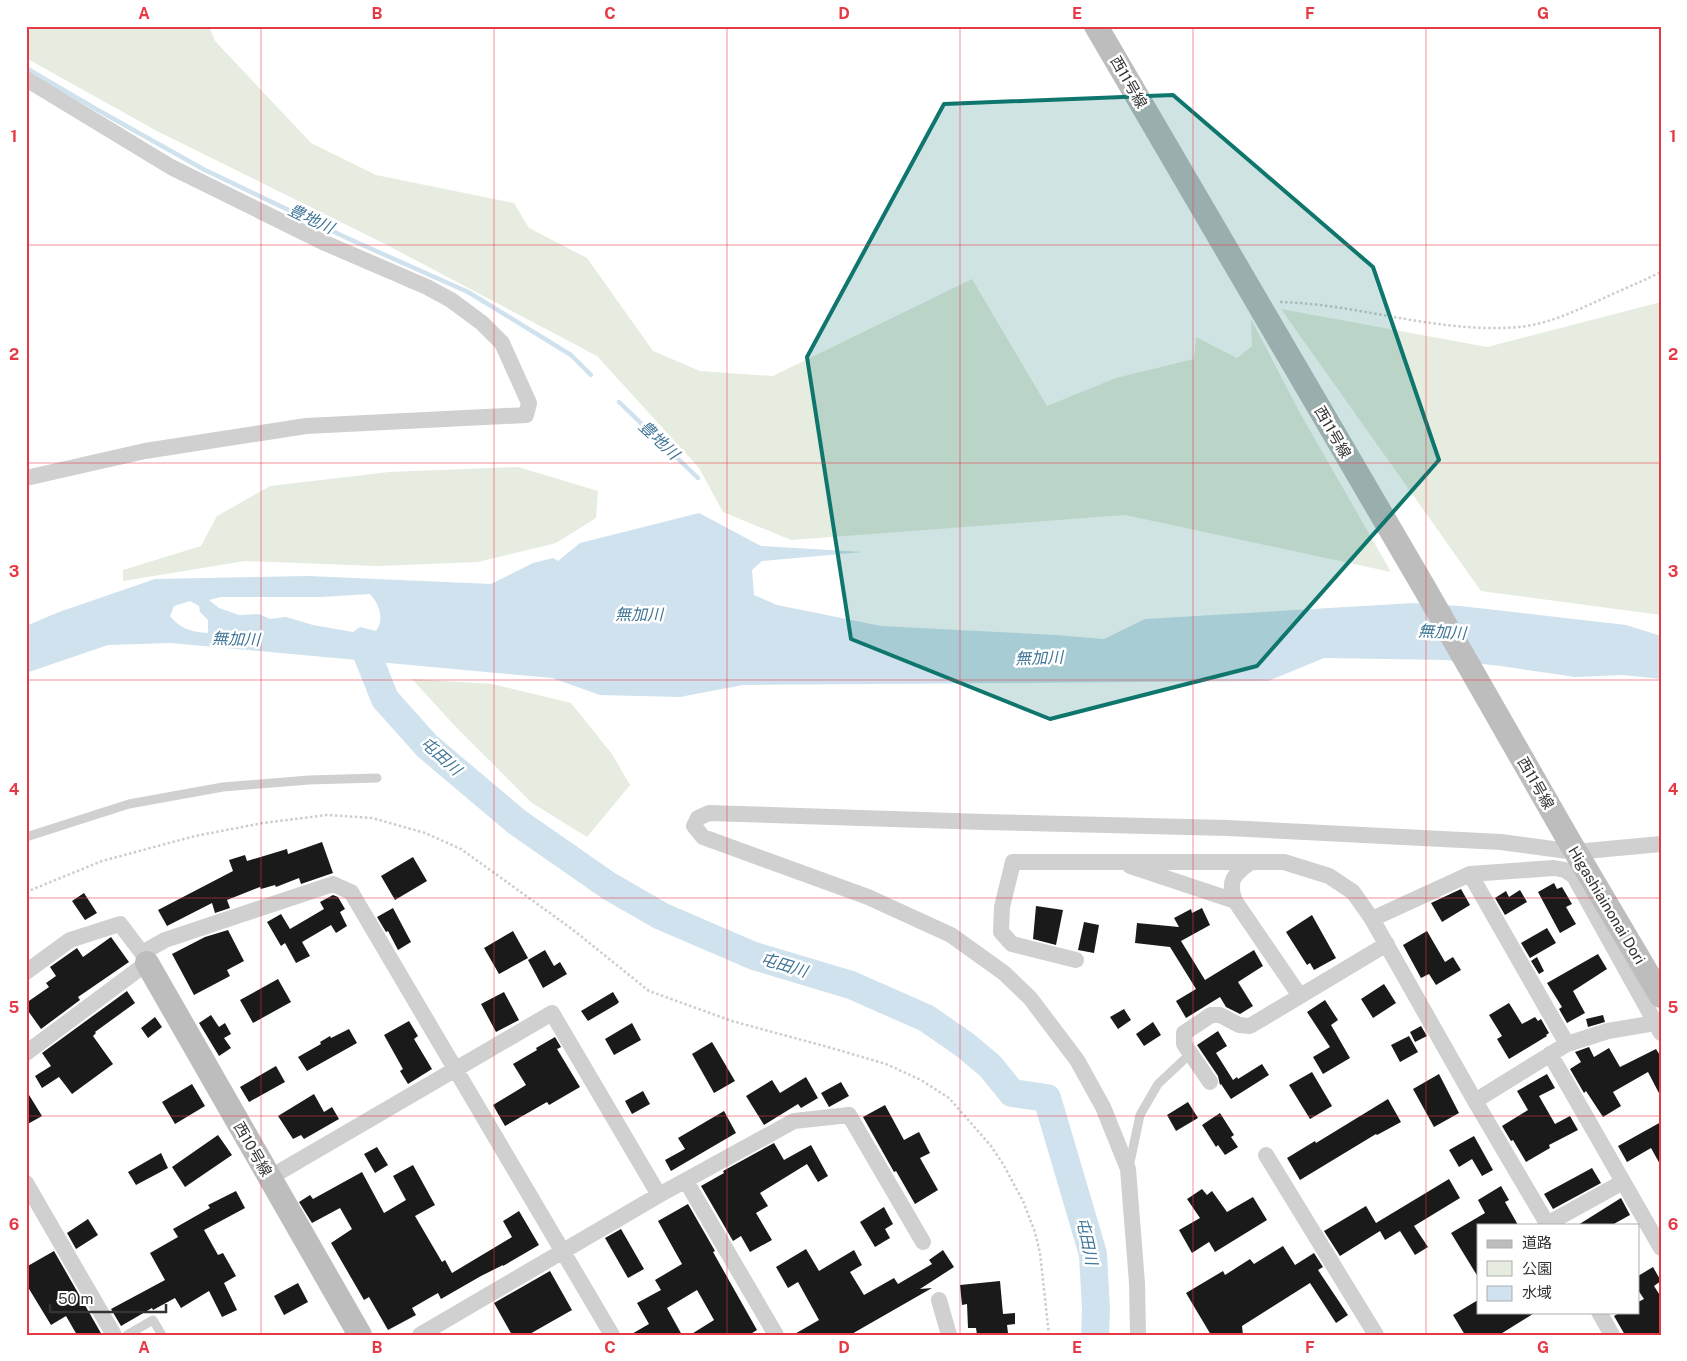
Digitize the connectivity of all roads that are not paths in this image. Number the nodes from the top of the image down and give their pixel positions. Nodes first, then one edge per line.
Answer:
1 (1096, 26) edge
2 (26, 79) edge
3 (26, 478) edge
4 (377, 778) dead end
5 (26, 837) edge
6 (1661, 844) edge
7 (1571, 846) junction
8 (1118, 862) junction
9 (1251, 862) junction
10 (1470, 874) junction
11 (1235, 902) junction
12 (1372, 919) junction
13 (1387, 944) junction
14 (144, 958) junction
15 (1076, 960) dead end
16 (26, 972) edge
17 (1300, 996) junction
18 (1661, 996) edge
19 (1658, 1028) edge
20 (1567, 1044) junction
21 (26, 1053) edge
22 (1190, 1054) junction
23 (1550, 1054) junction
24 (455, 1069) junction
25 (1210, 1082) dead end
26 (1475, 1100) junction
27 (1266, 1155) dead end
28 (1128, 1169) junction
29 (269, 1178) junction
30 (686, 1181) junction
31 (1623, 1182) junction
32 (26, 1183) edge
33 (659, 1195) junction
34 (1548, 1224) edge
35 (923, 1242) dead end
36 (1661, 1248) edge
37 (562, 1251) junction
38 (939, 1300) dead end
39 (1600, 1314) edge
40 (114, 1335) edge
41 (127, 1335) edge
42 (162, 1335) edge
43 (360, 1335) edge
44 (420, 1335) edge
45 (612, 1335) edge
46 (776, 1335) edge
47 (949, 1335) edge
48 (1138, 1335) edge
49 (1376, 1335) edge
50 (1612, 1335) edge

1 - 7 street, 西11号線
2 - 3 street
4 - 5 lane
6 - 7 street
7 - 18 street, Higashiainonai Dori
7 - 28 street
8 - 9 street
8 - 11 street
8 - 15 street
9 - 11 street
9 - 12 street
10 - 12 street
10 - 19 street
10 - 20 street
11 - 17 street
12 - 13 street
13 - 17 street
13 - 26 street
14 - 16 street
14 - 21 street
14 - 24 street
14 - 29 street, 西10号線
17 - 22 street
19 - 20 street
20 - 23 street
22 - 25 street
22 - 28 lane
23 - 26 street
23 - 31 street
24 - 29 street
24 - 33 street
24 - 37 street
26 - 34 street
27 - 49 street
28 - 48 street
29 - 43 street, 西10号線
30 - 33 street
30 - 35 street
30 - 46 street
31 - 34 street
31 - 36 street
32 - 40 street
33 - 37 street
37 - 44 street
37 - 45 street
38 - 47 street
39 - 50 street
41 - 42 lane

